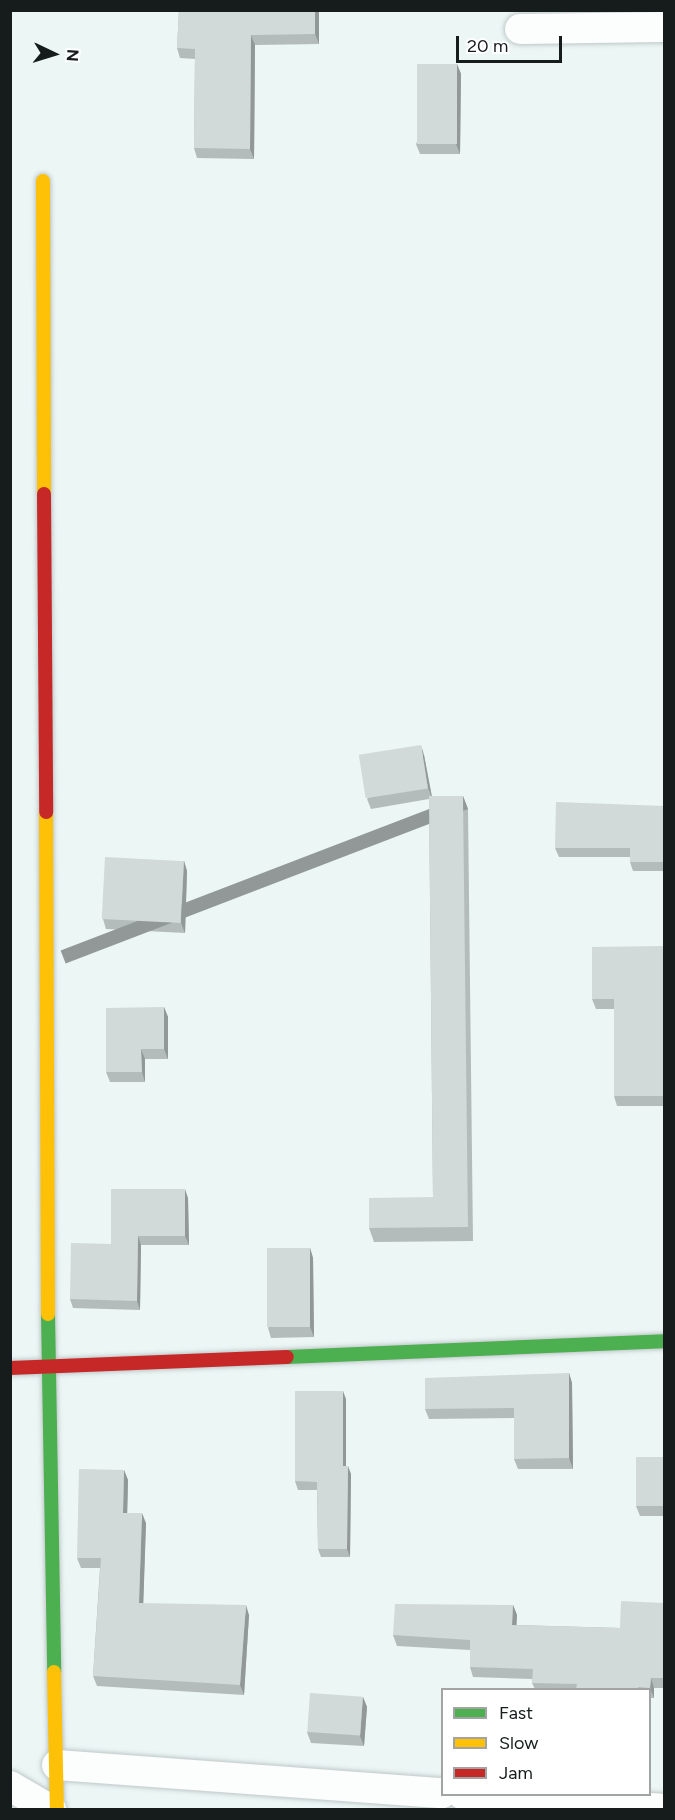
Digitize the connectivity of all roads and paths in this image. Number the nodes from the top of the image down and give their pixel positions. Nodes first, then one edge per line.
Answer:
1 (664, 27) edge
2 (520, 29) dead end
3 (43, 181) dead end
4 (664, 1341) edge
5 (10, 1368) edge
6 (48, 1369) junction
7 (57, 1765) junction
8 (10, 1786) edge
9 (441, 1793) edge
10 (489, 1796) edge
11 (51, 1809) edge
12 (57, 1809) edge
13 (664, 1809) edge

1 - 2 street
3 - 6 street
4 - 6 street
5 - 6 street
6 - 7 street
7 - 9 street
7 - 12 street
8 - 11 street
10 - 13 street

